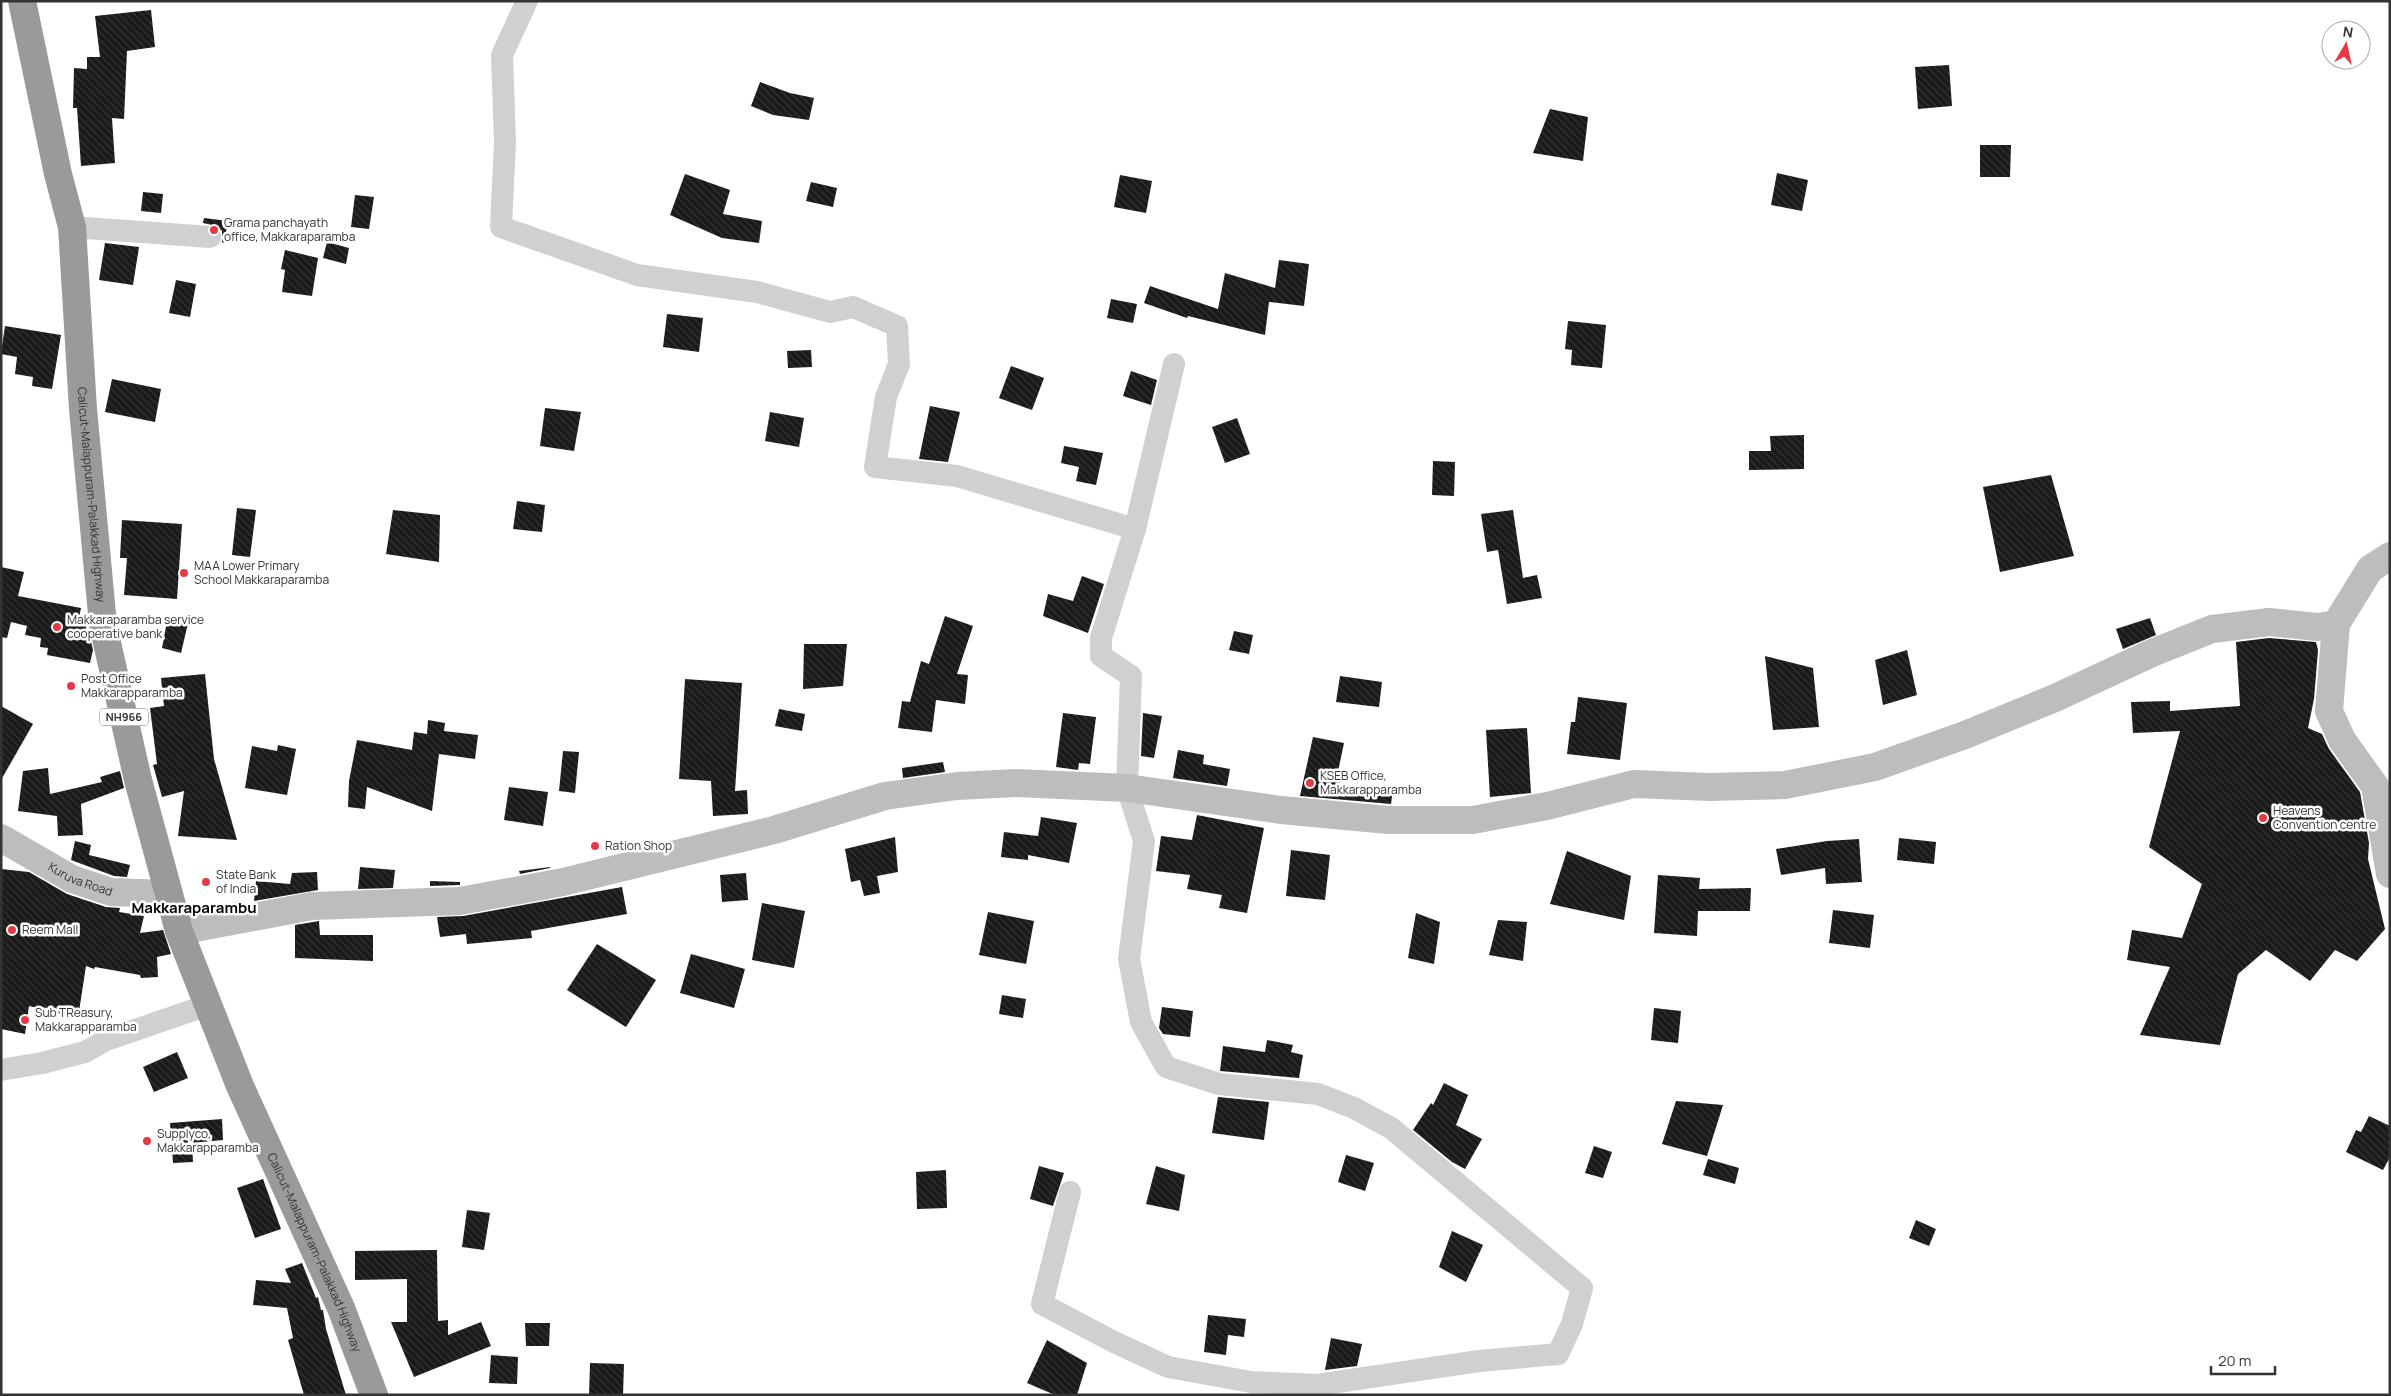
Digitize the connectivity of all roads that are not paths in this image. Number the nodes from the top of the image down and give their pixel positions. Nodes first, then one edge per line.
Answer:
1 (22, 1) edge
2 (527, 1) edge
3 (72, 227) junction
4 (210, 237) dead end
5 (1174, 364) dead end
6 (1135, 529) junction
7 (2390, 556) edge
8 (2336, 624) junction
9 (1127, 788) junction
10 (1, 838) edge
11 (2390, 874) edge
12 (167, 894) junction
13 (179, 931) junction
14 (208, 1005) junction
15 (1, 1070) edge
16 (1070, 1192) dead end
17 (374, 1395) edge

1 - 3 highway, Calicut-Malappuram-Palakkad Highway / NH966
2 - 6 street
3 - 4 street
3 - 12 highway, Calicut-Malappuram-Palakkad Highway / NH966
5 - 6 street
6 - 9 street
7 - 8 main road
8 - 9 main road
8 - 11 main road
9 - 13 main road
9 - 16 street
10 - 12 main road, Kuruva Road
12 - 13 highway, Calicut-Malappuram-Palakkad Highway / NH966
13 - 14 highway, Calicut-Malappuram-Palakkad Highway / NH966
14 - 15 street
14 - 17 highway, Calicut-Malappuram-Palakkad Highway / NH966

